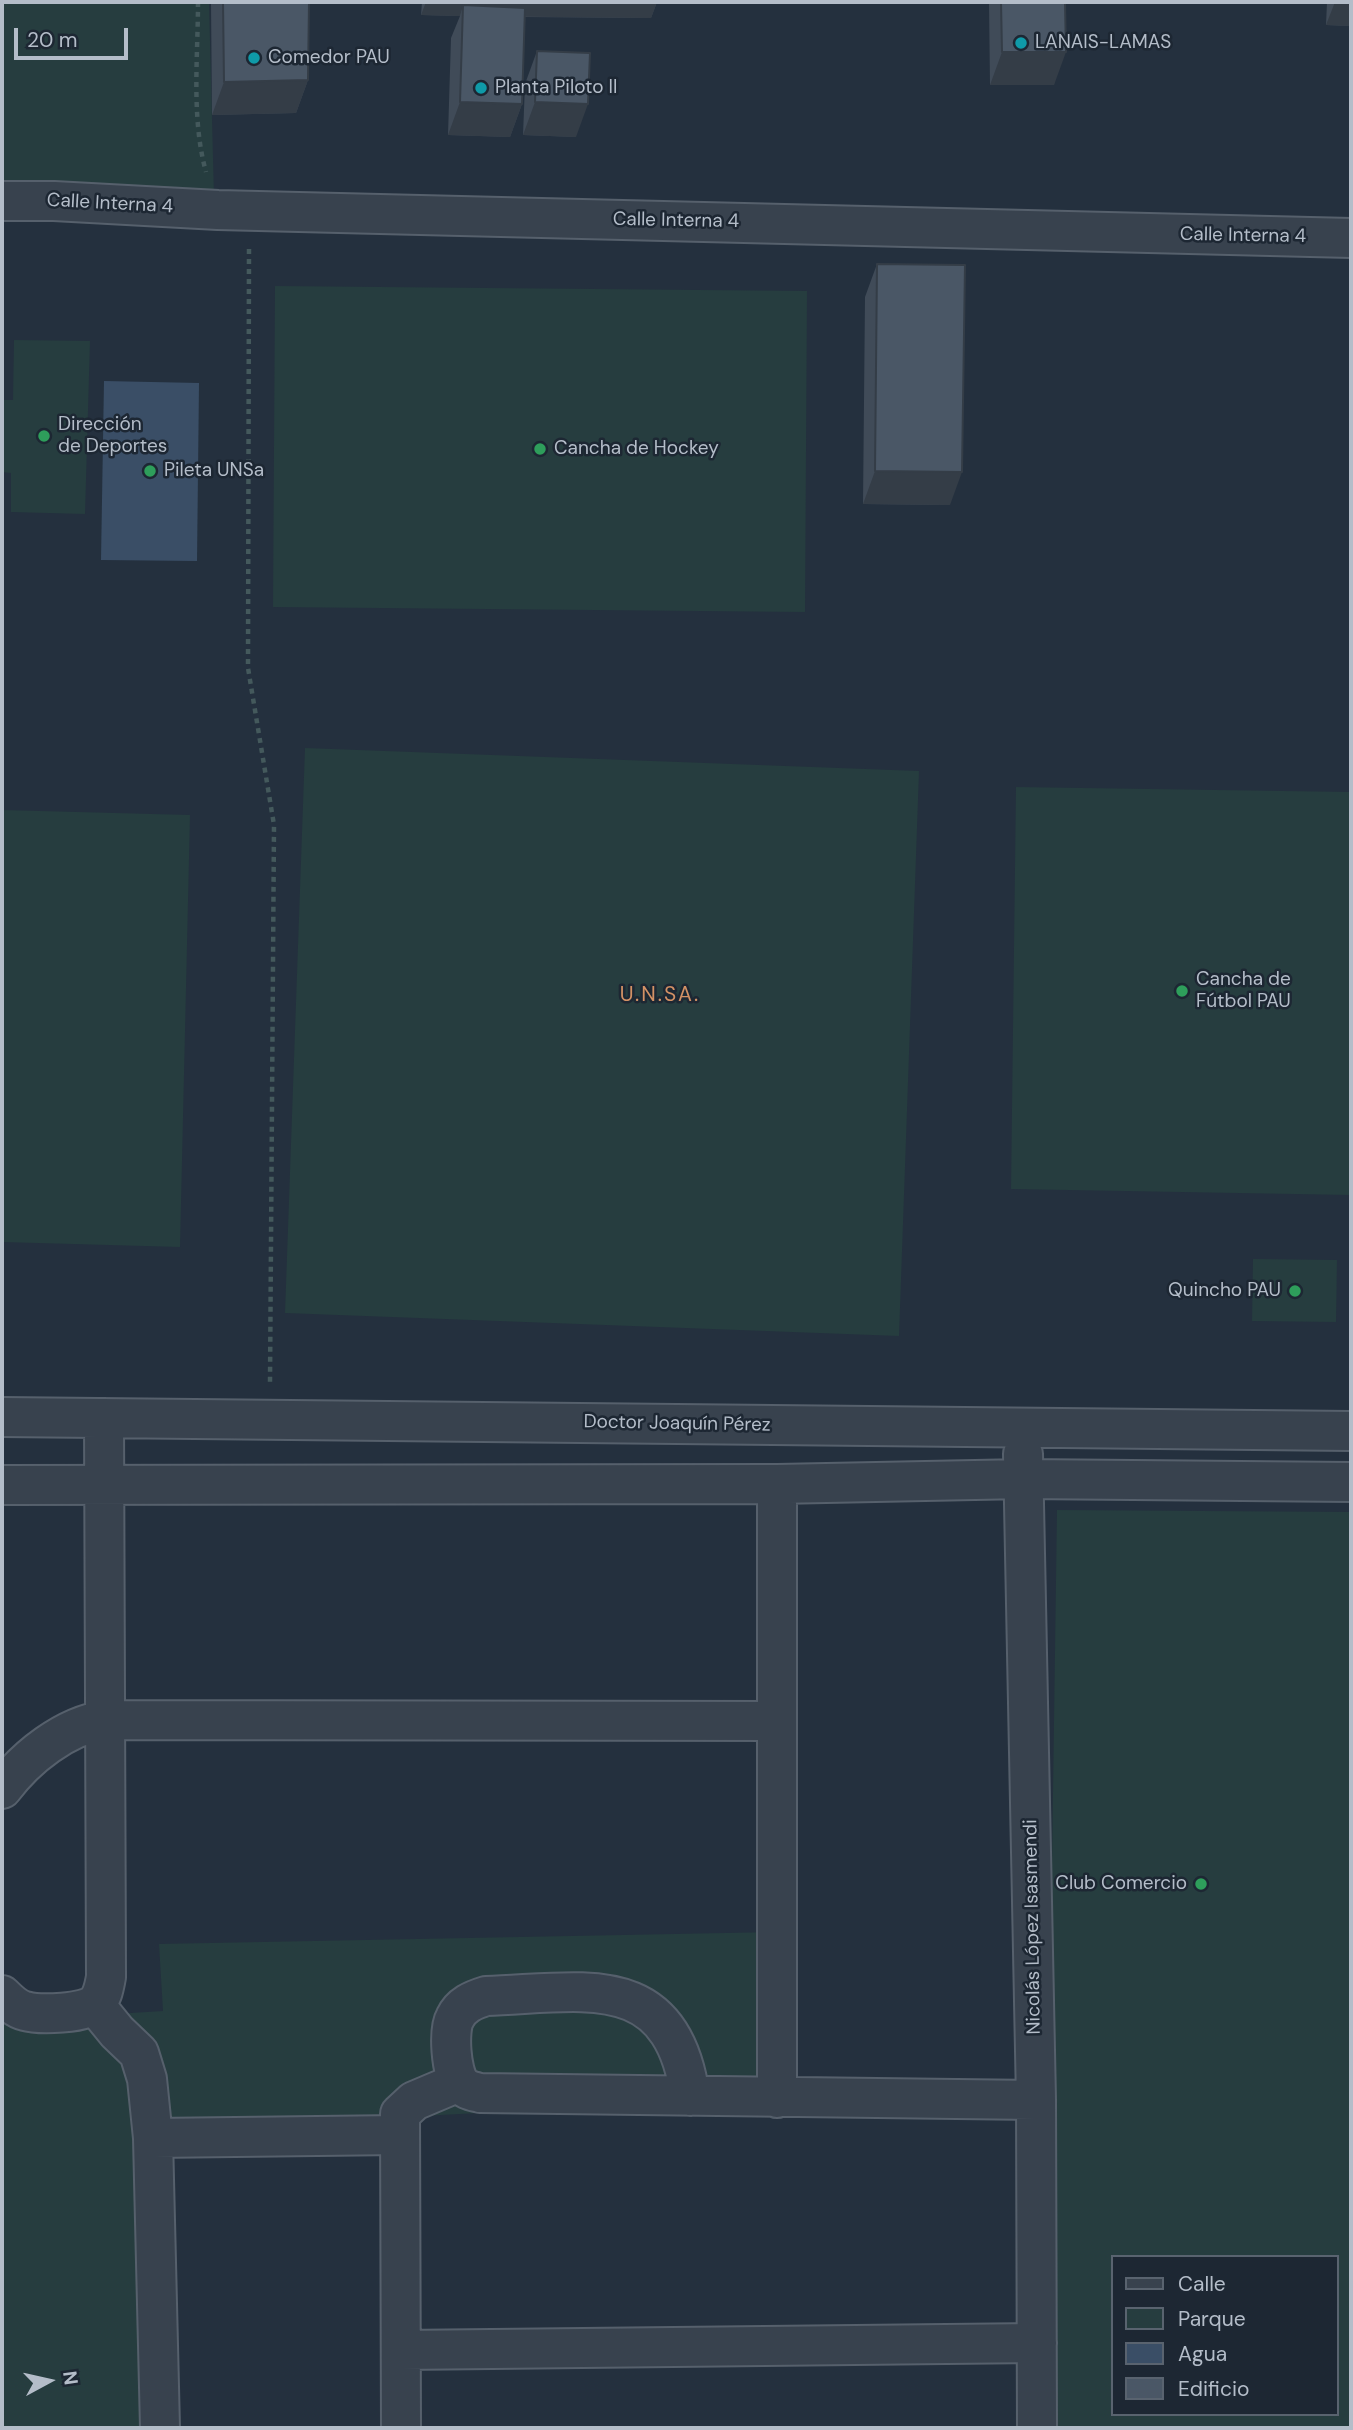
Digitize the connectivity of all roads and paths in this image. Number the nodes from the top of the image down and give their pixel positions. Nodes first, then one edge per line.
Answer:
1 (198, 2) edge
2 (2, 201) edge
3 (218, 210) junction
4 (1351, 238) edge
5 (2, 1417) edge
6 (104, 1418) junction
7 (270, 1419) junction
8 (1022, 1426) junction
9 (1351, 1432) edge
10 (1024, 1479) junction
11 (1351, 1482) edge
12 (777, 1484) junction
13 (2, 1485) edge
14 (104, 1486) junction
15 (105, 1720) junction
16 (777, 1721) junction
17 (2, 1789) edge
18 (2, 1995) edge
19 (95, 2005) junction
20 (458, 2082) junction
21 (690, 2096) junction
22 (777, 2098) junction
23 (1036, 2100) junction
24 (399, 2135) junction
25 (153, 2138) junction
26 (1037, 2343) junction
27 (401, 2350) junction
28 (160, 2428) edge
29 (401, 2428) edge
30 (1037, 2428) edge

1 - 3 path
2 - 3 street, Calle Interna 4
3 - 4 street, Calle Interna 4
3 - 7 path
5 - 6 street, Doctor Joaquín Pérez
6 - 7 street, Doctor Joaquín Pérez
6 - 14 street
7 - 8 street, Doctor Joaquín Pérez
8 - 9 street, Doctor Joaquín Pérez
8 - 10 street, Nicolás López Isasmendi
10 - 11 street
10 - 12 street
10 - 23 street, Nicolás López Isasmendi
12 - 14 street
12 - 16 street
13 - 14 street
14 - 15 street
15 - 16 street
15 - 17 street
15 - 19 street
16 - 22 street
18 - 19 street
19 - 25 street
20 - 21 street
20 - 21 street
20 - 24 street
21 - 22 street
22 - 23 street
23 - 26 street, Nicolás López Isasmendi
24 - 25 street
24 - 27 street
25 - 28 street
26 - 27 street
26 - 30 street, Nicolás López Isasmendi
27 - 29 street

